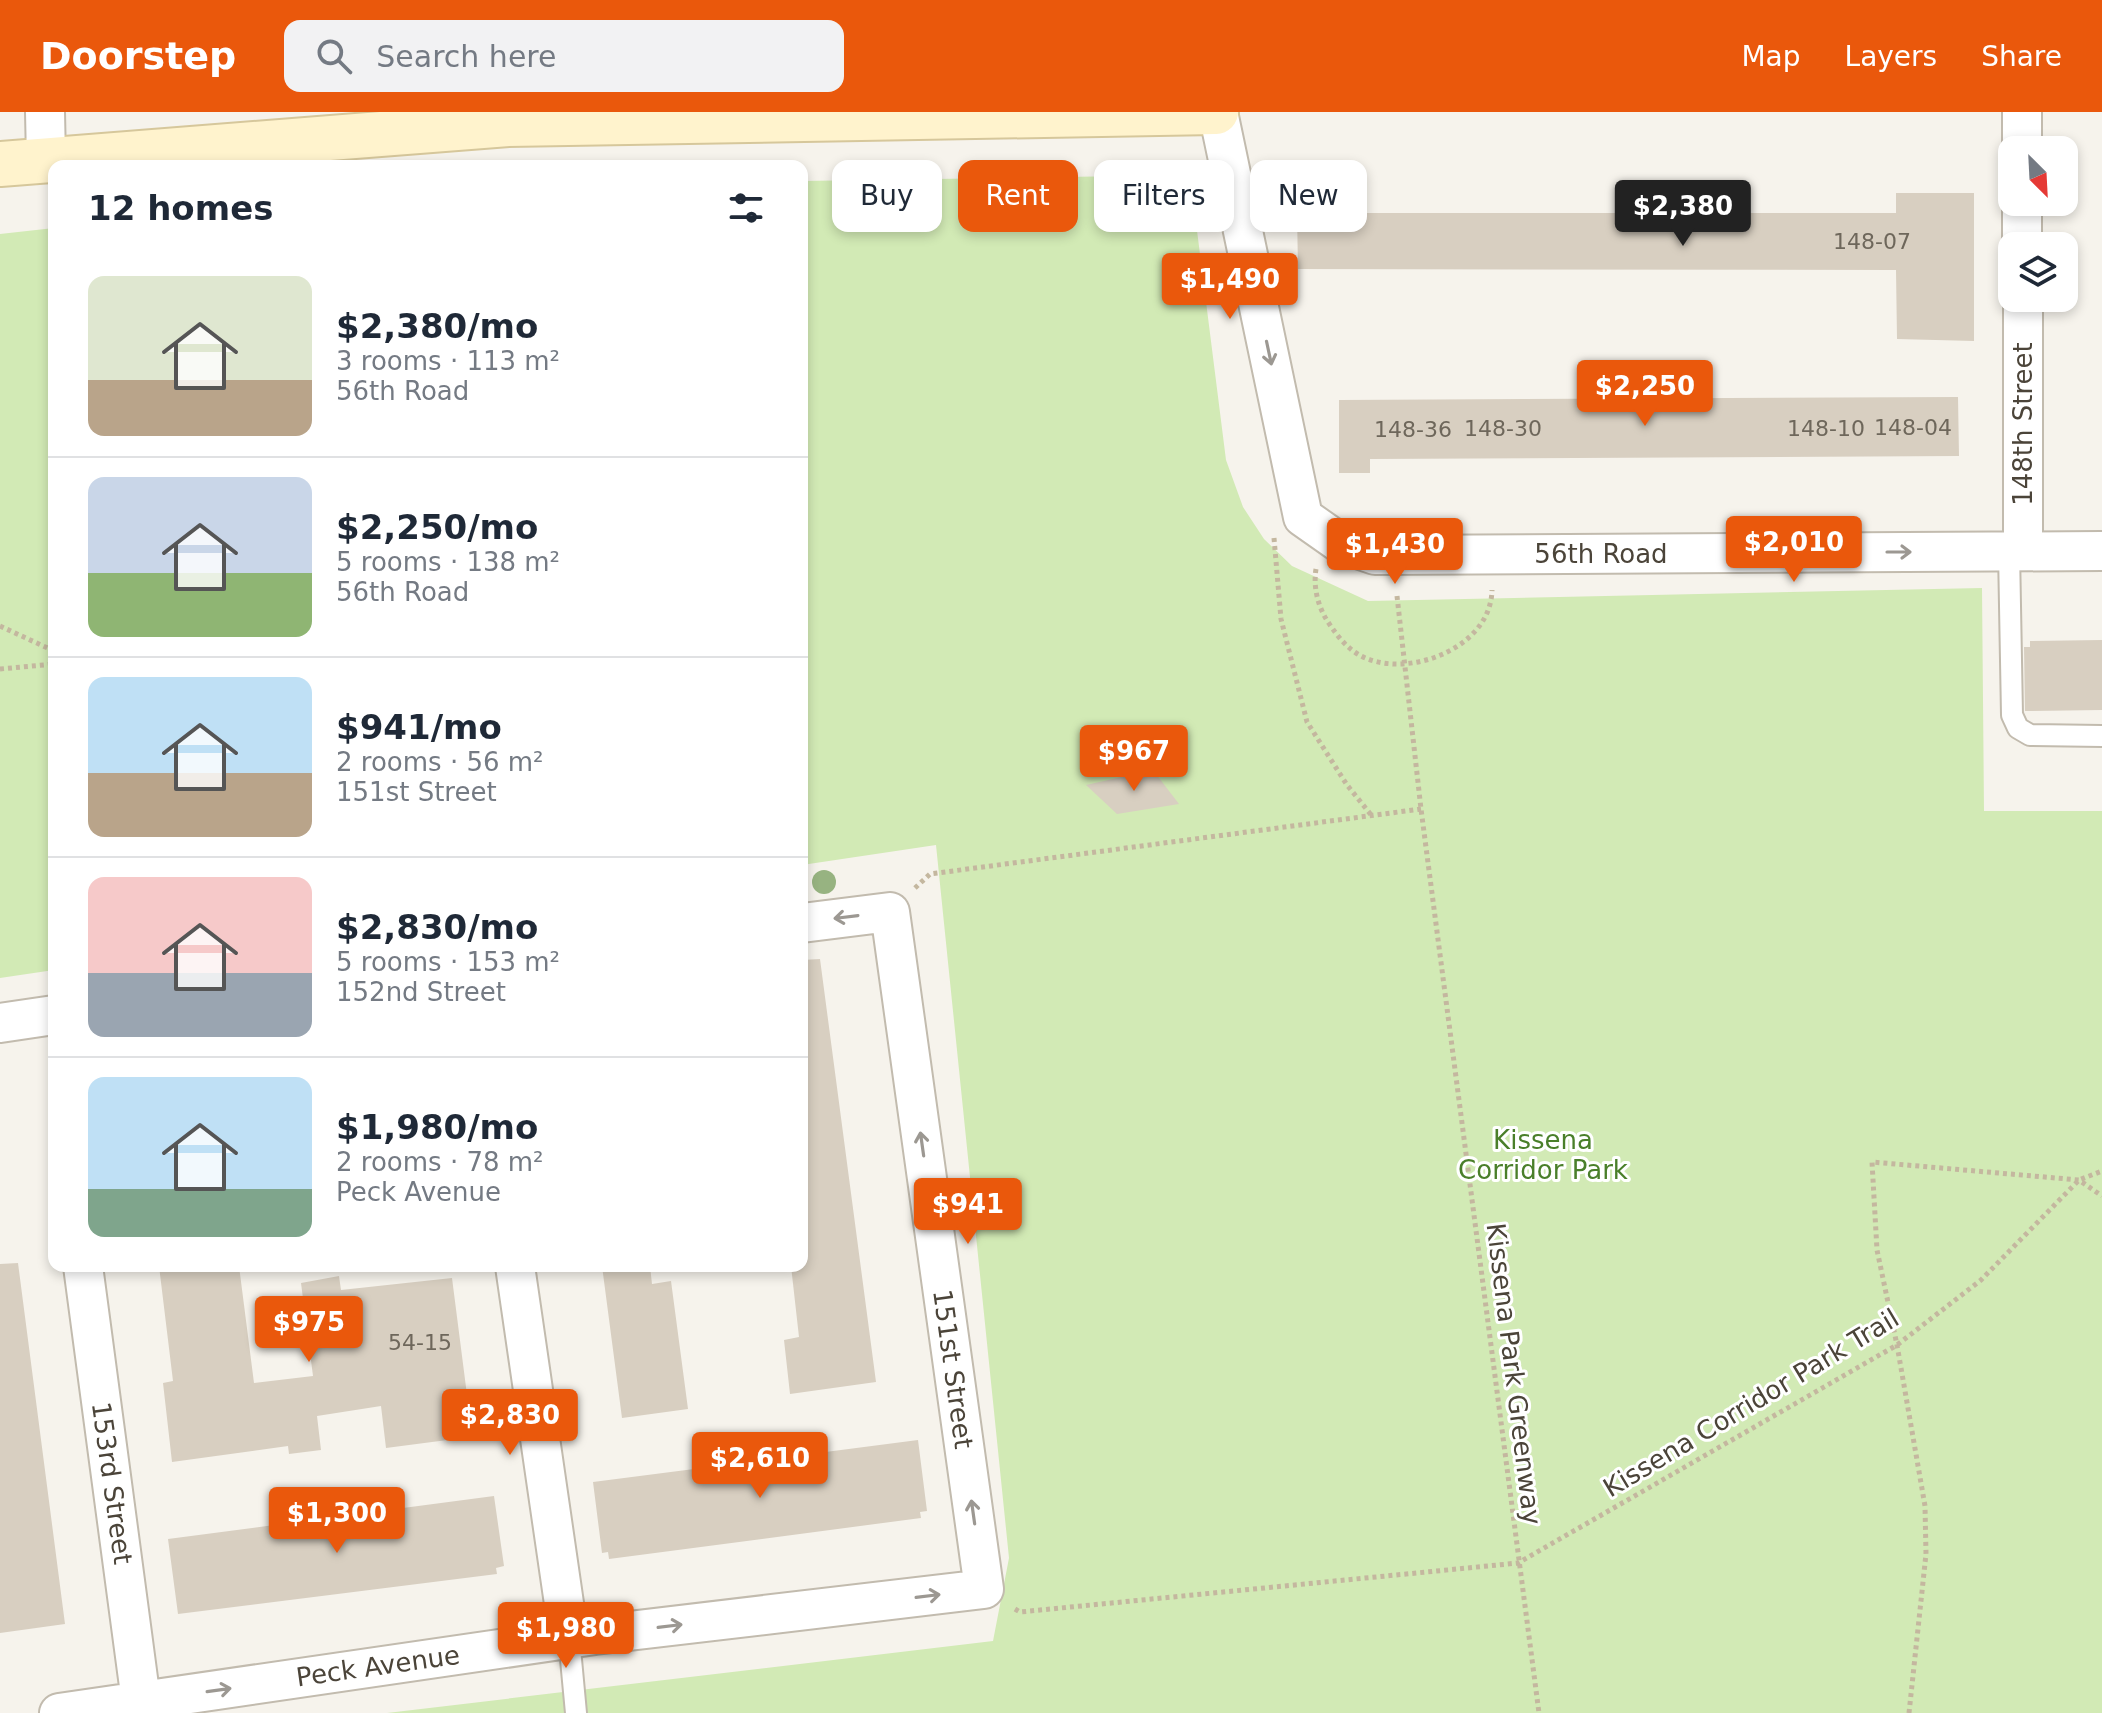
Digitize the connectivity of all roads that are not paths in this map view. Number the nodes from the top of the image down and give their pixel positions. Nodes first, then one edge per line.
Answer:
1 (45, 112) edge
2 (1217, 112) edge
3 (2022, 112) edge
4 (2022, 136) edge
5 (46, 159) junction
6 (0, 164) edge
7 (2023, 312) edge
8 (2016, 551) junction
9 (2102, 551) edge
10 (2102, 736) edge
11 (808, 922) edge
12 (0, 1023) edge
13 (48, 1025) edge
14 (84, 1272) edge
15 (516, 1272) edge
16 (984, 1589) joint
17 (569, 1638) junction
18 (141, 1701) junction
19 (59, 1713) edge
20 (576, 1713) edge

1 - 5 street
2 - 5 street
2 -> 8 street, 56th Road
3 - 4 street
5 - 6 street
7 - 8 street, 148th Street
8 - 9 street, 56th Road
8 - 10 lane
16 -> 11 street, 151st Street
12 - 13 street
14 - 18 street, 153rd Street
15 - 17 street
17 -> 16 street, Peck Avenue
18 -> 17 street, Peck Avenue
17 - 20 lane
18 - 19 street, Peck Avenue

